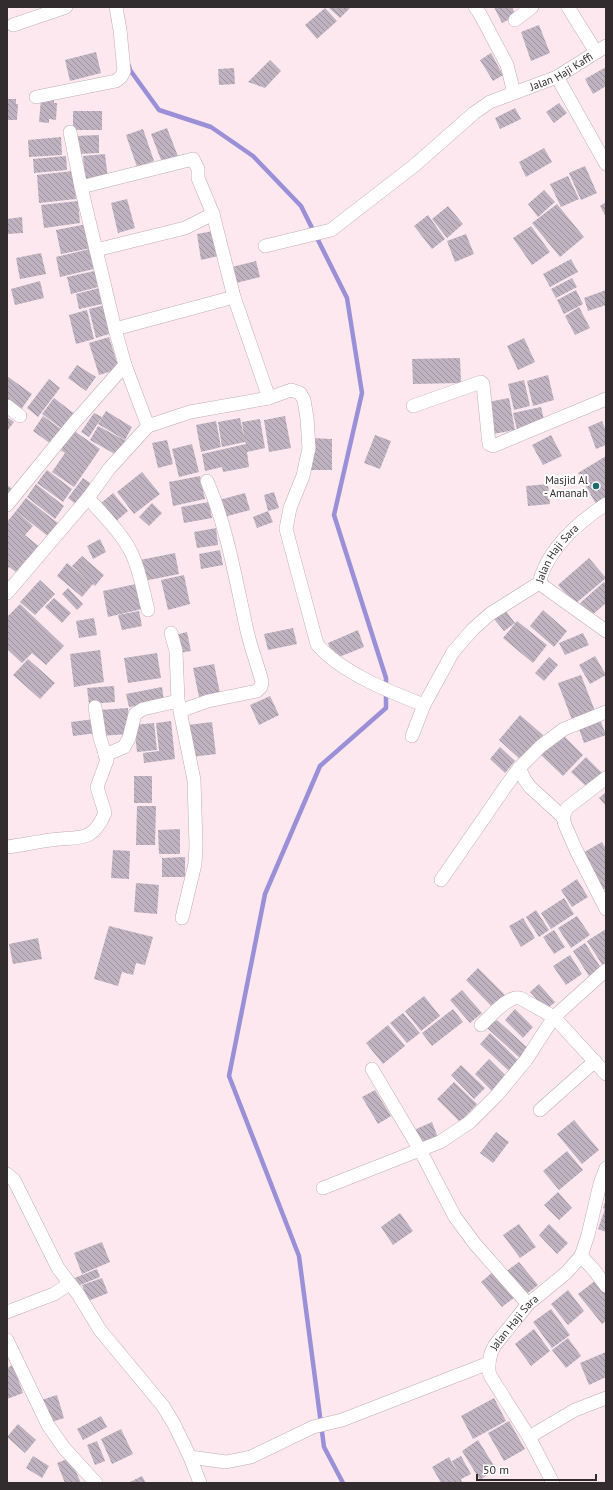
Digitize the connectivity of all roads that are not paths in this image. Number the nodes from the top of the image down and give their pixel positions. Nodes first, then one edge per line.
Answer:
1 (66, 7) edge
2 (116, 7) edge
3 (475, 7) edge
4 (532, 7) edge
5 (568, 7) edge
6 (33, 12) edge
7 (515, 20) dead end
8 (13, 25) dead end
9 (601, 49) edge
10 (557, 77) junction
11 (514, 93) junction
12 (36, 97) dead end
13 (70, 132) dead end
14 (606, 164) edge
15 (81, 187) junction
16 (213, 214) junction
17 (265, 246) dead end
18 (96, 250) junction
19 (234, 297) junction
20 (115, 329) junction
21 (125, 365) junction
22 (269, 398) junction
23 (606, 399) edge
24 (7, 406) edge
25 (413, 406) dead end
26 (20, 416) dead end
27 (148, 426) junction
28 (207, 481) dead end
29 (88, 498) junction
30 (606, 504) edge
31 (7, 505) edge
32 (539, 583) junction
33 (7, 593) edge
34 (148, 610) dead end
35 (606, 631) edge
36 (171, 633) dead end
37 (179, 706) junction
38 (424, 706) junction
39 (95, 707) dead end
40 (606, 712) edge
41 (412, 736) dead end
42 (105, 755) junction
43 (519, 768) junction
44 (606, 778) edge
45 (563, 816) junction
46 (7, 847) edge
47 (441, 880) dead end
48 (606, 909) edge
49 (182, 918) dead end
50 (606, 970) edge
51 (554, 1017) junction
52 (481, 1024) dead end
53 (595, 1061) junction
54 (372, 1069) dead end
55 (606, 1074) edge
56 (540, 1110) dead end
57 (420, 1150) junction
58 (606, 1168) edge
59 (7, 1174) edge
60 (323, 1188) dead end
61 (580, 1256) junction
62 (69, 1284) junction
63 (606, 1286) edge
64 (528, 1304) junction
65 (7, 1312) edge
66 (7, 1340) edge
67 (489, 1363) junction
68 (606, 1398) edge
69 (529, 1437) junction
70 (190, 1456) junction
71 (96, 1483) edge
72 (200, 1483) edge
73 (554, 1483) edge

1 - 6 street
2 - 12 street
3 - 11 street
4 - 7 street
5 - 9 street
6 - 8 street
9 - 10 street, Jalan Haji Kaffi
10 - 11 street, Jalan Haji Kaffi
10 - 14 street
11 - 17 street, Jalan Haji Kaffi
13 - 15 street
15 - 16 street
15 - 18 street
16 - 18 street
16 - 19 street
18 - 20 street
19 - 20 street
19 - 22 street
20 - 21 street
21 - 27 street
21 - 31 street
22 - 27 street
22 - 38 street
23 - 25 street
24 - 26 street
27 - 29 street
28 - 37 street
29 - 33 street
29 - 34 street
30 - 32 street, Jalan Haji Sara
32 - 35 street, Jalan Haji Sara
32 - 38 street
36 - 37 street
37 - 42 street
37 - 49 street
38 - 41 street
39 - 42 street
40 - 43 street
42 - 46 street
43 - 45 street
43 - 47 street
44 - 45 street
45 - 48 street
50 - 51 street
51 - 52 street
51 - 53 street
51 - 57 street
53 - 55 street
53 - 56 street
54 - 57 street
57 - 60 street
57 - 64 street
58 - 61 street, Jalan Haji Sara
59 - 62 street
61 - 63 street
61 - 64 street, Jalan Haji Sara
62 - 65 street
62 - 70 street
64 - 67 street, Jalan Haji Sara
66 - 71 street
67 - 69 street, Jalan Haji Sara
67 - 70 street
68 - 69 street
69 - 73 street, Jalan Haji Sara
70 - 72 street

